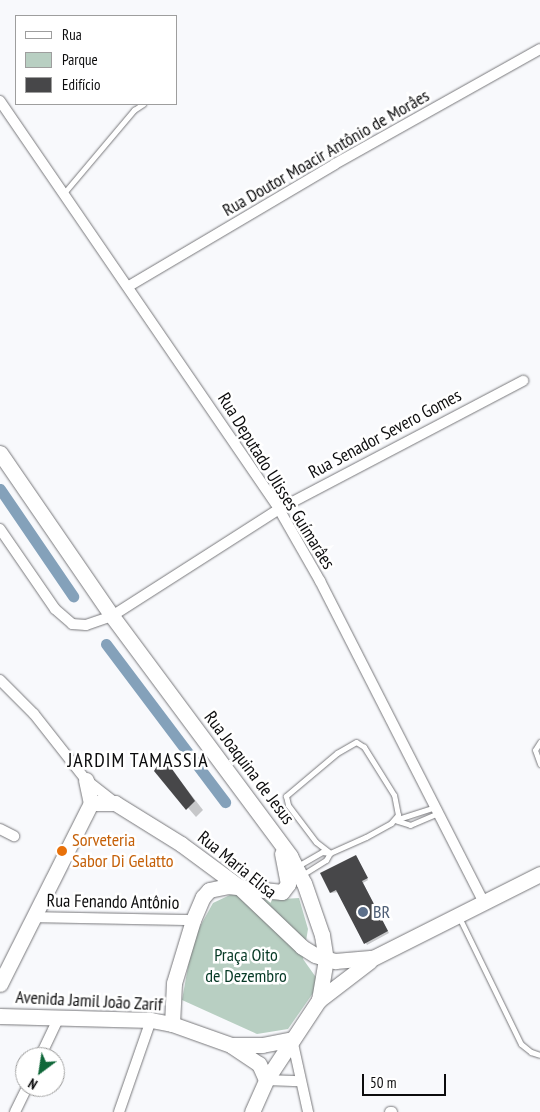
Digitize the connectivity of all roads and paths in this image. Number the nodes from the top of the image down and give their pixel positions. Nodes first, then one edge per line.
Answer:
1 (540, 50) edge
2 (0, 102) edge
3 (142, 105) edge
4 (64, 193) junction
5 (129, 286) junction
6 (523, 380) dead end
7 (0, 453) edge
8 (279, 509) junction
9 (0, 529) edge
10 (112, 616) junction
11 (0, 680) edge
12 (540, 742) edge
13 (540, 764) edge
14 (86, 780) junction
15 (91, 803) junction
16 (115, 803) junction
17 (437, 810) junction
18 (395, 820) junction
19 (0, 829) edge
20 (14, 836) dead end
21 (277, 838) junction
22 (330, 853) junction
23 (298, 871) junction
24 (540, 874) edge
25 (238, 886) junction
26 (483, 901) junction
27 (458, 914) junction
28 (33, 917) junction
29 (192, 920) junction
30 (326, 958) junction
31 (373, 958) junction
32 (0, 984) edge
33 (319, 1000) junction
34 (0, 1016) edge
35 (59, 1017) junction
36 (151, 1020) junction
37 (172, 1024) junction
38 (292, 1038) junction
39 (231, 1045) junction
40 (45, 1047) edge
41 (540, 1056) edge
42 (266, 1080) junction
43 (300, 1081) junction
44 (22, 1097) edge
45 (15, 1112) edge
46 (119, 1112) edge
47 (252, 1112) edge
48 (308, 1112) edge

1 - 5 street, Rua Doutor Moacir Antônio de Morâes
2 - 4 street, Rua Deputado Ulisses Guímarâes
3 - 4 lane
4 - 5 street, Rua Deputado Ulisses Guímarâes
5 - 8 street, Rua Deputado Ulisses Guímarâes
6 - 8 street, Rua Senador Severo Gomes
7 - 10 main road, Rua Joaquina de Jesus
8 - 10 street, Rua Senador Severo Gomes
8 - 17 street, Rua Deputado Ulisses Guímarâes
9 - 10 street
10 - 21 main road, Rua Joaquina de Jesus
11 - 14 street
12 - 13 lane
14 - 15 main road
14 - 16 street
15 - 16 main road
15 - 28 main road
16 - 25 main road, Rua Maria Elisa
17 - 18 lane
17 - 26 street, Rua Deputado Ulisses Guímarâes
18 - 22 lane
18 - 22 lane
19 - 20 street
21 - 23 main road, Rua Joaquina de Jesus
21 - 25 main road
22 - 23 lane
22 - 23 lane
23 - 30 main road, Rua Joaquina de Jesus
24 - 26 main road
25 - 29 main road
25 - 30 main road, Rua Maria Elisa
26 - 27 main road
27 - 31 main road
27 - 41 lane
28 - 29 street, Rua Fenando Antônio
28 - 32 main road
29 - 37 main road
30 - 31 main road, Rua Maria Elisa
30 - 33 main road
31 - 33 main road
33 - 38 main road
34 - 35 main road, Avenida Jamil João Zarif
35 - 36 main road, Avenida Jamil João Zarif
35 - 40 street
36 - 37 main road, Avenida Jamil João Zarif
36 - 46 street
37 - 39 main road, Avenida Jamil João Zarif
38 - 39 main road, Avenida Jamil João Zarif
38 - 42 main road
38 - 43 street
39 - 42 main road
42 - 43 street
42 - 47 main road
43 - 48 street
44 - 45 street

